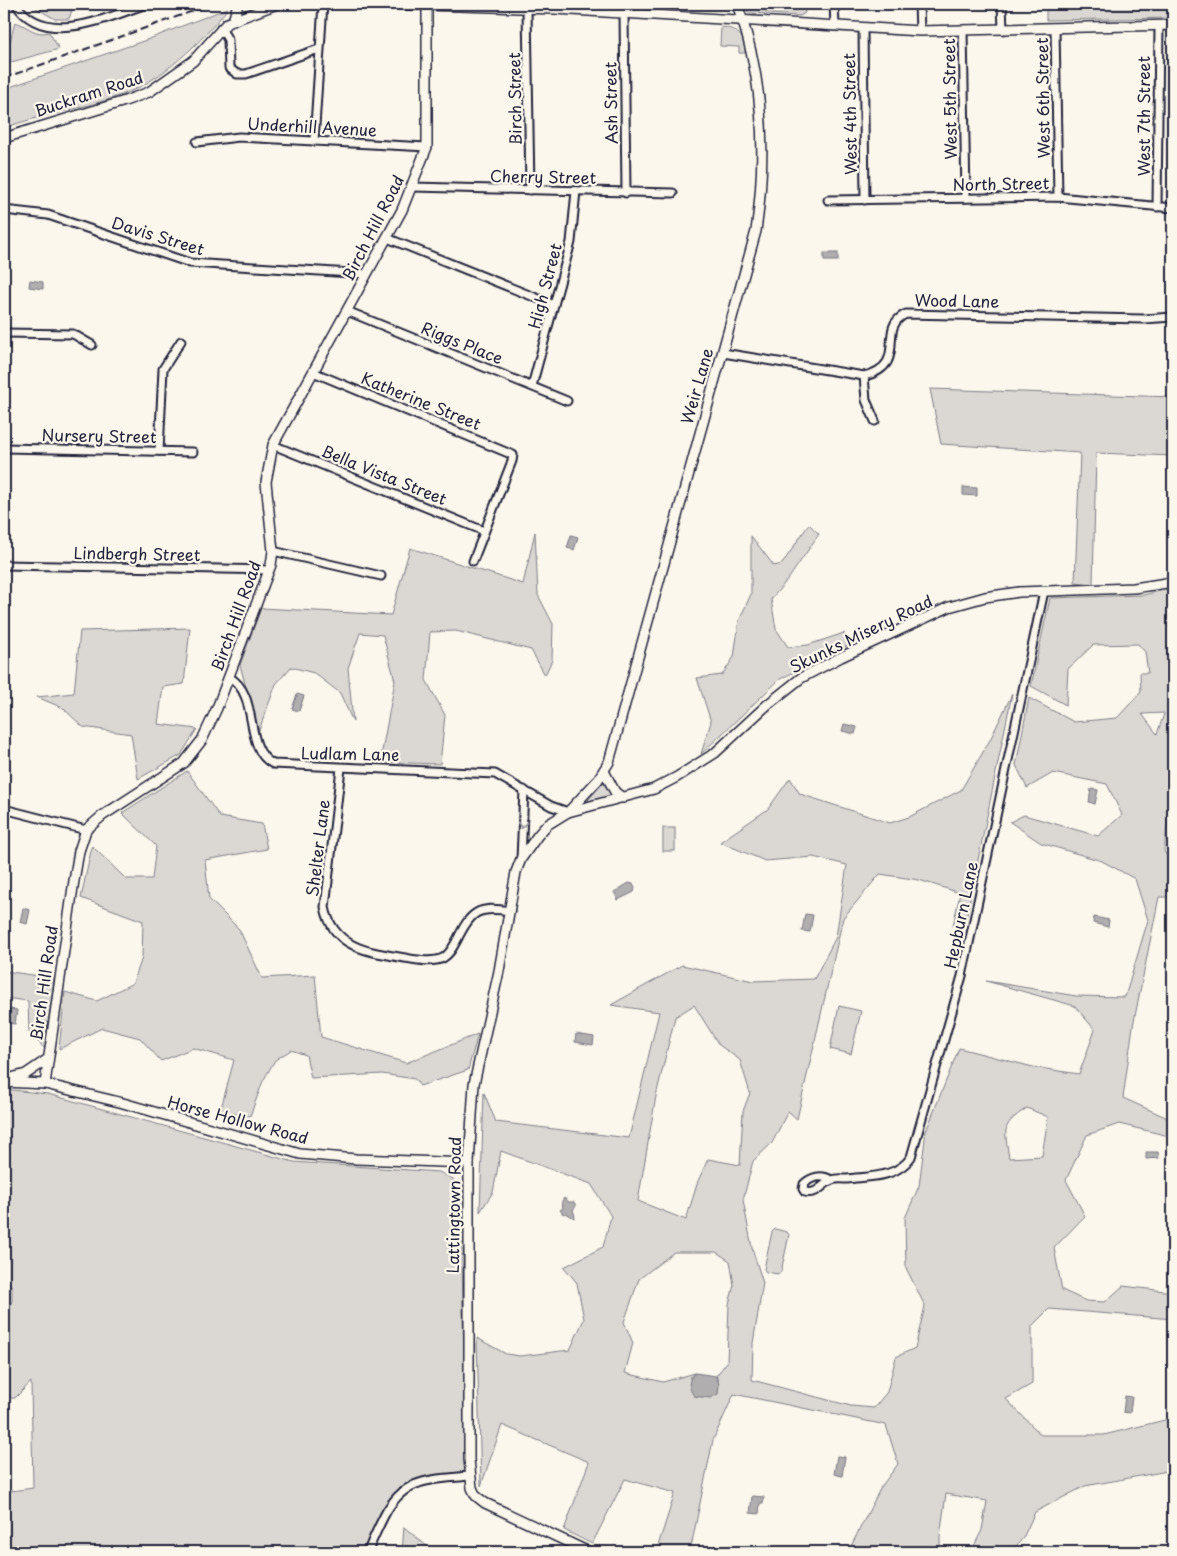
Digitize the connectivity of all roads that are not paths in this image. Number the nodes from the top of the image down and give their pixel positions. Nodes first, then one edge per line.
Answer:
1 (16, 4) edge
2 (146, 4) edge
3 (238, 4) edge
4 (277, 4) edge
5 (323, 4) edge
6 (392, 4) edge
7 (441, 4) edge
8 (737, 4) edge
9 (834, 4) edge
10 (919, 4) edge
11 (1002, 4) edge
12 (427, 5) edge
13 (527, 8) junction
14 (624, 13) junction
15 (742, 20) junction
16 (233, 21) junction
17 (1173, 25) edge
18 (835, 26) junction
19 (1159, 26) junction
20 (221, 28) junction
21 (863, 28) junction
22 (1055, 28) junction
23 (963, 30) junction
24 (1003, 30) junction
25 (920, 31) junction
26 (319, 49) junction
27 (4, 138) edge
28 (314, 141) junction
29 (197, 142) dead end
30 (427, 147) junction
31 (412, 187) junction
32 (530, 190) junction
33 (576, 191) junction
34 (626, 192) junction
35 (673, 193) dead end
36 (1058, 197) junction
37 (966, 198) junction
38 (828, 200) dead end
39 (865, 200) junction
40 (1157, 207) junction
41 (1173, 208) edge
42 (4, 210) edge
43 (387, 238) junction
44 (367, 274) junction
45 (554, 305) junction
46 (347, 311) junction
47 (1173, 317) edge
48 (4, 333) edge
49 (181, 341) dead end
50 (92, 345) dead end
51 (723, 353) junction
52 (313, 372) junction
53 (864, 376) junction
54 (532, 386) junction
55 (567, 401) dead end
56 (875, 421) dead end
57 (273, 445) junction
58 (4, 448) edge
59 (159, 451) junction
60 (193, 452) dead end
61 (484, 531) junction
62 (273, 551) junction
63 (473, 561) dead end
64 (4, 565) edge
65 (269, 570) junction
66 (381, 576) dead end
67 (1173, 582) edge
68 (1044, 592) junction
69 (229, 677) junction
70 (341, 768) junction
71 (604, 771) junction
72 (524, 790) junction
73 (623, 798) junction
74 (4, 809) edge
75 (568, 812) junction
76 (86, 830) junction
77 (521, 859) junction
78 (510, 911) junction
79 (48, 1059) junction
80 (4, 1081) edge
81 (46, 1084) junction
82 (469, 1163) junction
83 (831, 1180) dead end
84 (470, 1476) junction
85 (368, 1552) edge
86 (589, 1552) edge

1 - 2 street
3 - 16 main road
4 - 16 main road, Buckram Road
5 - 26 street
6 - 12 main road
7 - 12 main road
7 - 13 main road
8 - 15 main road, Weir Lane
9 - 18 street
10 - 25 street
11 - 24 street
12 - 30 main road, Birch Hill Road
13 - 14 main road
13 - 32 street, Birch Street
14 - 15 main road
14 - 34 street, Ash Street
15 - 18 main road
15 - 51 main road, Weir Lane
16 - 20 main road, Buckram Road
17 - 19 main road
18 - 21 main road
19 - 22 main road
19 - 40 street, West 7th Street
20 - 26 street
20 - 27 main road, Buckram Road
21 - 25 main road
21 - 39 street, West 4th Street
22 - 24 main road
22 - 36 street, West 6th Street
23 - 24 main road
23 - 25 main road
23 - 37 street, West 5th Street
26 - 28 street
28 - 29 street, Underhill Avenue
28 - 30 street, Underhill Avenue
30 - 31 main road, Birch Hill Road
31 - 32 street, Cherry Street
31 - 43 main road, Birch Hill Road
32 - 33 street, Cherry Street
33 - 34 street, Cherry Street
33 - 45 street, High Street
34 - 35 street, Cherry Street
36 - 37 street, North Street
36 - 40 street, North Street
37 - 39 street, North Street
38 - 39 street, North Street
40 - 41 street, North Street
42 - 44 street, Davis Street
43 - 44 main road, Birch Hill Road
43 - 45 street
44 - 46 main road, Birch Hill Road
45 - 54 street, High Street
46 - 52 main road, Birch Hill Road
46 - 54 street, Riggs Place
47 - 53 street, Wood Lane
48 - 50 street
49 - 59 street
51 - 53 street
51 - 71 main road, Weir Lane
52 - 57 main road, Birch Hill Road
52 - 61 street, Katherine Street
53 - 56 street
54 - 55 street, Riggs Place
57 - 61 street, Bella Vista Street
57 - 62 main road, Birch Hill Road
58 - 59 street, Nursery Street
59 - 60 street, Nursery Street
61 - 63 street
62 - 65 main road, Birch Hill Road
62 - 66 street
64 - 65 street, Lindbergh Street
65 - 69 main road, Birch Hill Road
67 - 68 main road, Skunks Misery Road
68 - 73 main road, Skunks Misery Road
68 - 83 street, Hepburn Lane
69 - 70 street, Ludlam Lane
69 - 76 main road, Birch Hill Road
70 - 72 street, Ludlam Lane
70 - 78 street, Shelter Lane
71 - 73 main road
71 - 75 main road, Weir Lane
72 - 75 street, Ludlam Lane
72 -> 77 street
73 - 75 main road, Skunks Misery Road
74 - 76 street
75 - 77 main road, Lattingtown Road
76 - 79 main road, Birch Hill Road
77 - 78 main road, Lattingtown Road
78 - 82 main road, Lattingtown Road
79 - 80 main road, Birch Hill Road
79 - 81 main road, Birch Hill Road
80 - 81 main road, Horse Hollow Road
81 - 82 main road, Horse Hollow Road
82 - 84 main road, Lattingtown Road
84 - 85 street
84 - 86 main road, Lattingtown Road

